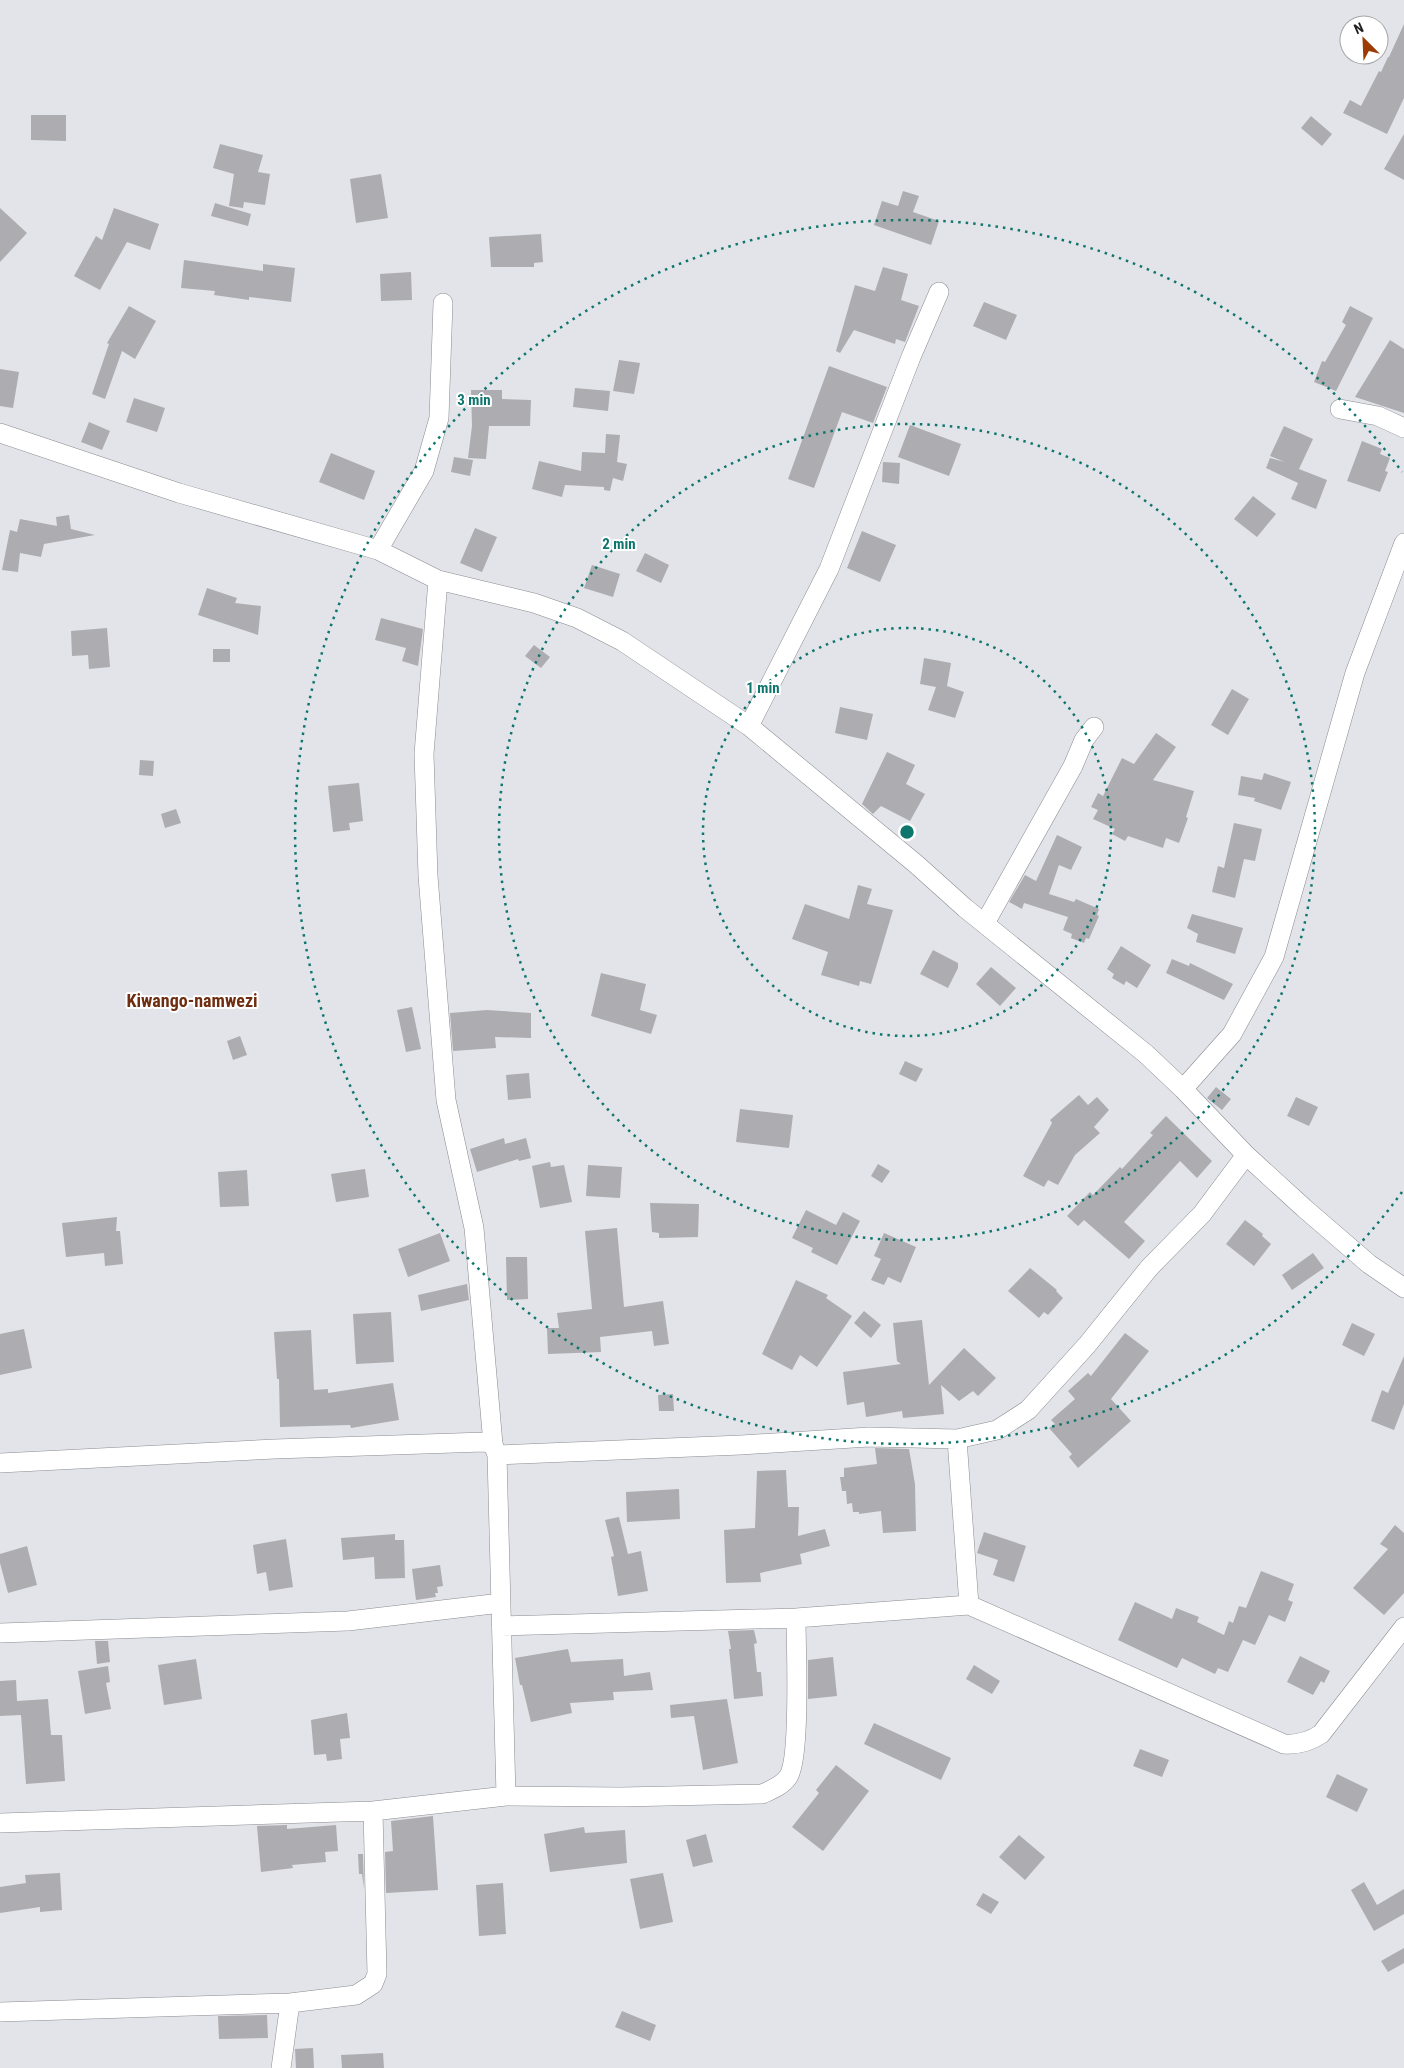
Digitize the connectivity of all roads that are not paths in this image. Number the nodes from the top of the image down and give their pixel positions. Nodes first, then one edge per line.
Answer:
1 (940, 292) dead end
2 (443, 303) dead end
3 (1340, 409) dead end
4 (1404, 428) edge
5 (0, 433) edge
6 (1404, 543) edge
7 (378, 550) junction
8 (438, 580) junction
9 (749, 726) junction
10 (1094, 727) dead end
11 (985, 923) junction
12 (1183, 1089) junction
13 (1246, 1155) junction
14 (1404, 1288) edge
15 (957, 1440) junction
16 (495, 1450) junction
17 (0, 1463) edge
18 (501, 1603) junction
19 (969, 1604) junction
20 (796, 1618) junction
21 (501, 1626) junction
22 (1404, 1627) edge
23 (0, 1633) edge
24 (506, 1796) junction
25 (372, 1811) junction
26 (0, 1823) edge
27 (290, 2003) junction
28 (0, 2012) edge
29 (281, 2068) edge

1 - 9 street
2 - 7 street
3 - 4 street
5 - 7 street
6 - 12 street
7 - 8 street
8 - 9 street
8 - 16 street
9 - 11 street
10 - 11 street
11 - 12 street
12 - 13 street
13 - 14 street
13 - 15 street
15 - 16 street
15 - 19 street
16 - 17 street
16 - 18 street
18 - 21 street
18 - 23 street
19 - 20 street
19 - 22 street
20 - 21 street
20 - 24 street
21 - 24 street
24 - 25 street
25 - 26 street
25 - 27 street
27 - 28 street
27 - 29 street

